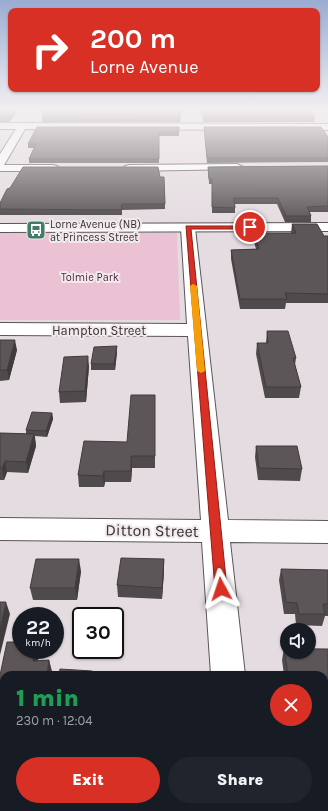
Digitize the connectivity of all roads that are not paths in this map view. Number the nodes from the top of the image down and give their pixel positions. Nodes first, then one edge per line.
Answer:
1 (10, 147) edge
2 (0, 163) edge
3 (249, 167) edge
4 (0, 168) edge
5 (68, 168) edge
6 (115, 168) edge
7 (328, 227) edge
8 (0, 228) edge
9 (188, 228) junction
10 (0, 330) edge
11 (197, 330) junction
12 (0, 528) edge
13 (216, 531) junction
14 (328, 532) edge
15 (228, 671) edge

1 - 2 street
3 - 6 street
4 - 5 street
7 - 9 street
8 - 9 street
9 - 11 street
10 - 11 street, Hampton Street
11 - 13 street
12 - 13 street, Ditton Street
13 - 14 street, Ditton Street
13 - 15 street

